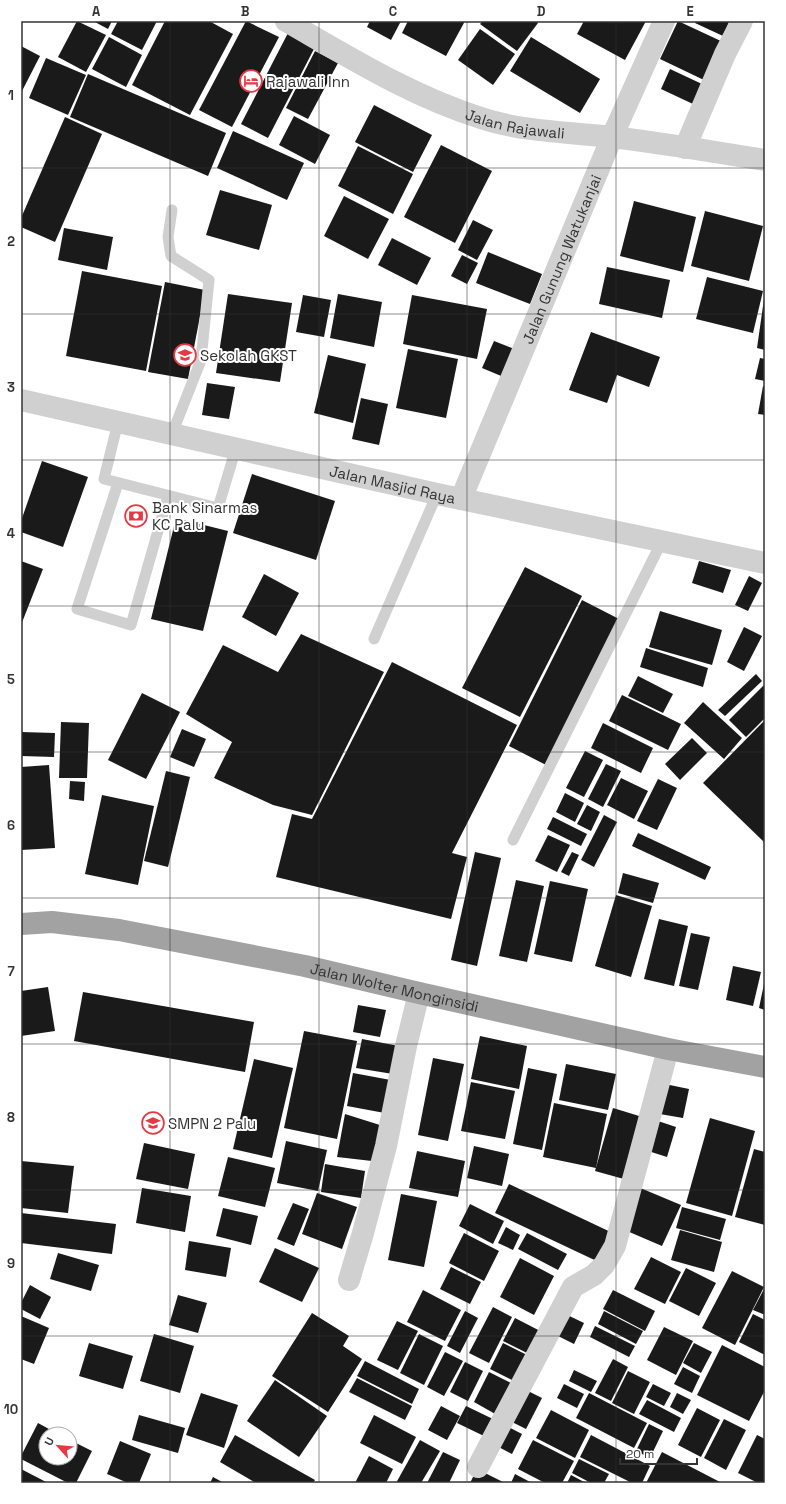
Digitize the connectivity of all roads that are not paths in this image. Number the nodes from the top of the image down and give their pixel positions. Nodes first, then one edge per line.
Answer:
1 (286, 21) edge
2 (664, 21) edge
3 (742, 21) edge
4 (612, 137) junction
5 (685, 148) junction
6 (765, 160) edge
7 (172, 210) dead end
8 (21, 400) edge
9 (118, 422) junction
10 (172, 434) junction
11 (236, 448) junction
12 (118, 483) junction
13 (437, 494) junction
14 (168, 496) junction
15 (461, 499) junction
16 (662, 541) junction
17 (765, 563) edge
18 (374, 639) dead end
19 (513, 840) dead end
20 (21, 924) edge
21 (419, 993) junction
22 (668, 1049) junction
23 (765, 1067) edge
24 (348, 1280) dead end
25 (478, 1467) dead end

1 - 4 street, Jalan Rajawali
2 - 4 street, Jalan Gunung Watukanjai
3 - 5 street
4 - 5 street, Jalan Rajawali
4 - 15 street, Jalan Gunung Watukanjai
5 - 6 street, Jalan Rajawali
7 - 10 lane
8 - 9 street, Jalan Masjid Raya
9 - 10 street, Jalan Masjid Raya
9 - 12 lane
10 - 11 street, Jalan Masjid Raya
11 - 13 street, Jalan Masjid Raya
11 - 14 lane
12 - 14 lane
12 - 14 lane
13 - 15 street, Jalan Masjid Raya
13 - 18 lane
15 - 16 street, Jalan Masjid Raya
16 - 17 street, Jalan Masjid Raya
16 - 19 lane
20 - 21 highway, Jalan Wolter Monginsidi
21 - 22 highway, Jalan Wolter Monginsidi
21 - 24 street
22 - 23 highway, Jalan Wolter Monginsidi
22 - 25 street

